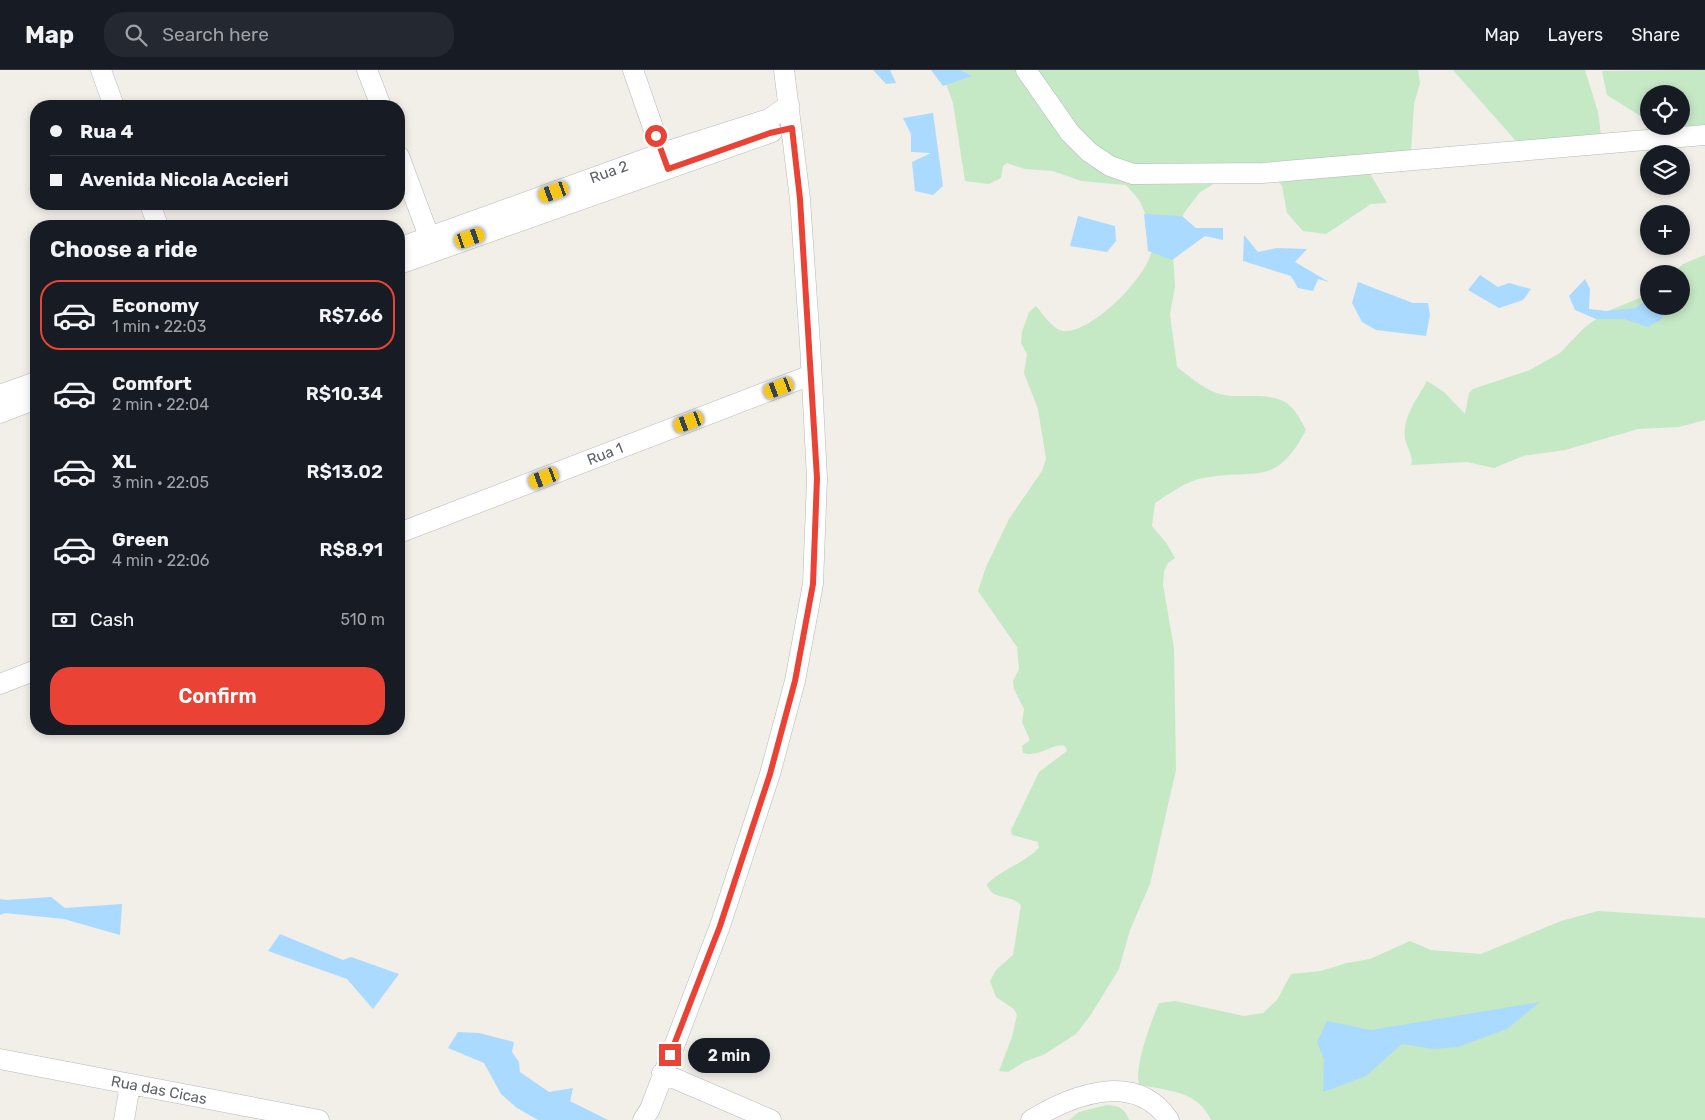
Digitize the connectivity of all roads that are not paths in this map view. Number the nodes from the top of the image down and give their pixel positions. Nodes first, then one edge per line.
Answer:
1 (101, 70) edge
2 (367, 70) edge
3 (633, 70) edge
4 (784, 70) edge
5 (1026, 70) edge
6 (112, 100) edge
7 (378, 100) edge
8 (789, 105) junction
9 (792, 128) junction
10 (1705, 135) edge
11 (665, 161) junction
12 (405, 172) edge
13 (431, 244) junction
14 (405, 247) edge
15 (405, 260) edge
16 (810, 375) junction
17 (30, 384) edge
18 (0, 395) edge
19 (30, 402) edge
20 (0, 413) edge
21 (405, 531) edge
22 (30, 672) edge
23 (0, 684) edge
24 (0, 1059) edge
25 (662, 1073) junction
26 (130, 1085) junction
27 (648, 1116) edge
28 (124, 1120) edge
29 (319, 1120) edge
30 (771, 1120) edge
31 (1031, 1120) edge
32 (1169, 1120) edge

1 - 6 street
2 - 7 street
3 - 11 street
4 - 8 street
5 - 10 street
8 - 9 street
8 - 11 street, Rua 2
9 - 11 street, Rua 2
9 - 16 street
11 - 13 street, Rua 2
12 - 13 street
13 - 14 street, Rua 2
13 - 15 street, Rua 2
16 - 21 street, Rua 1
16 - 25 street
17 - 18 street
19 - 20 street
22 - 23 street
24 - 26 street, Rua das Cicas
25 - 27 street
25 - 30 street
26 - 28 street
26 - 29 street, Rua das Cicas
31 - 32 street

